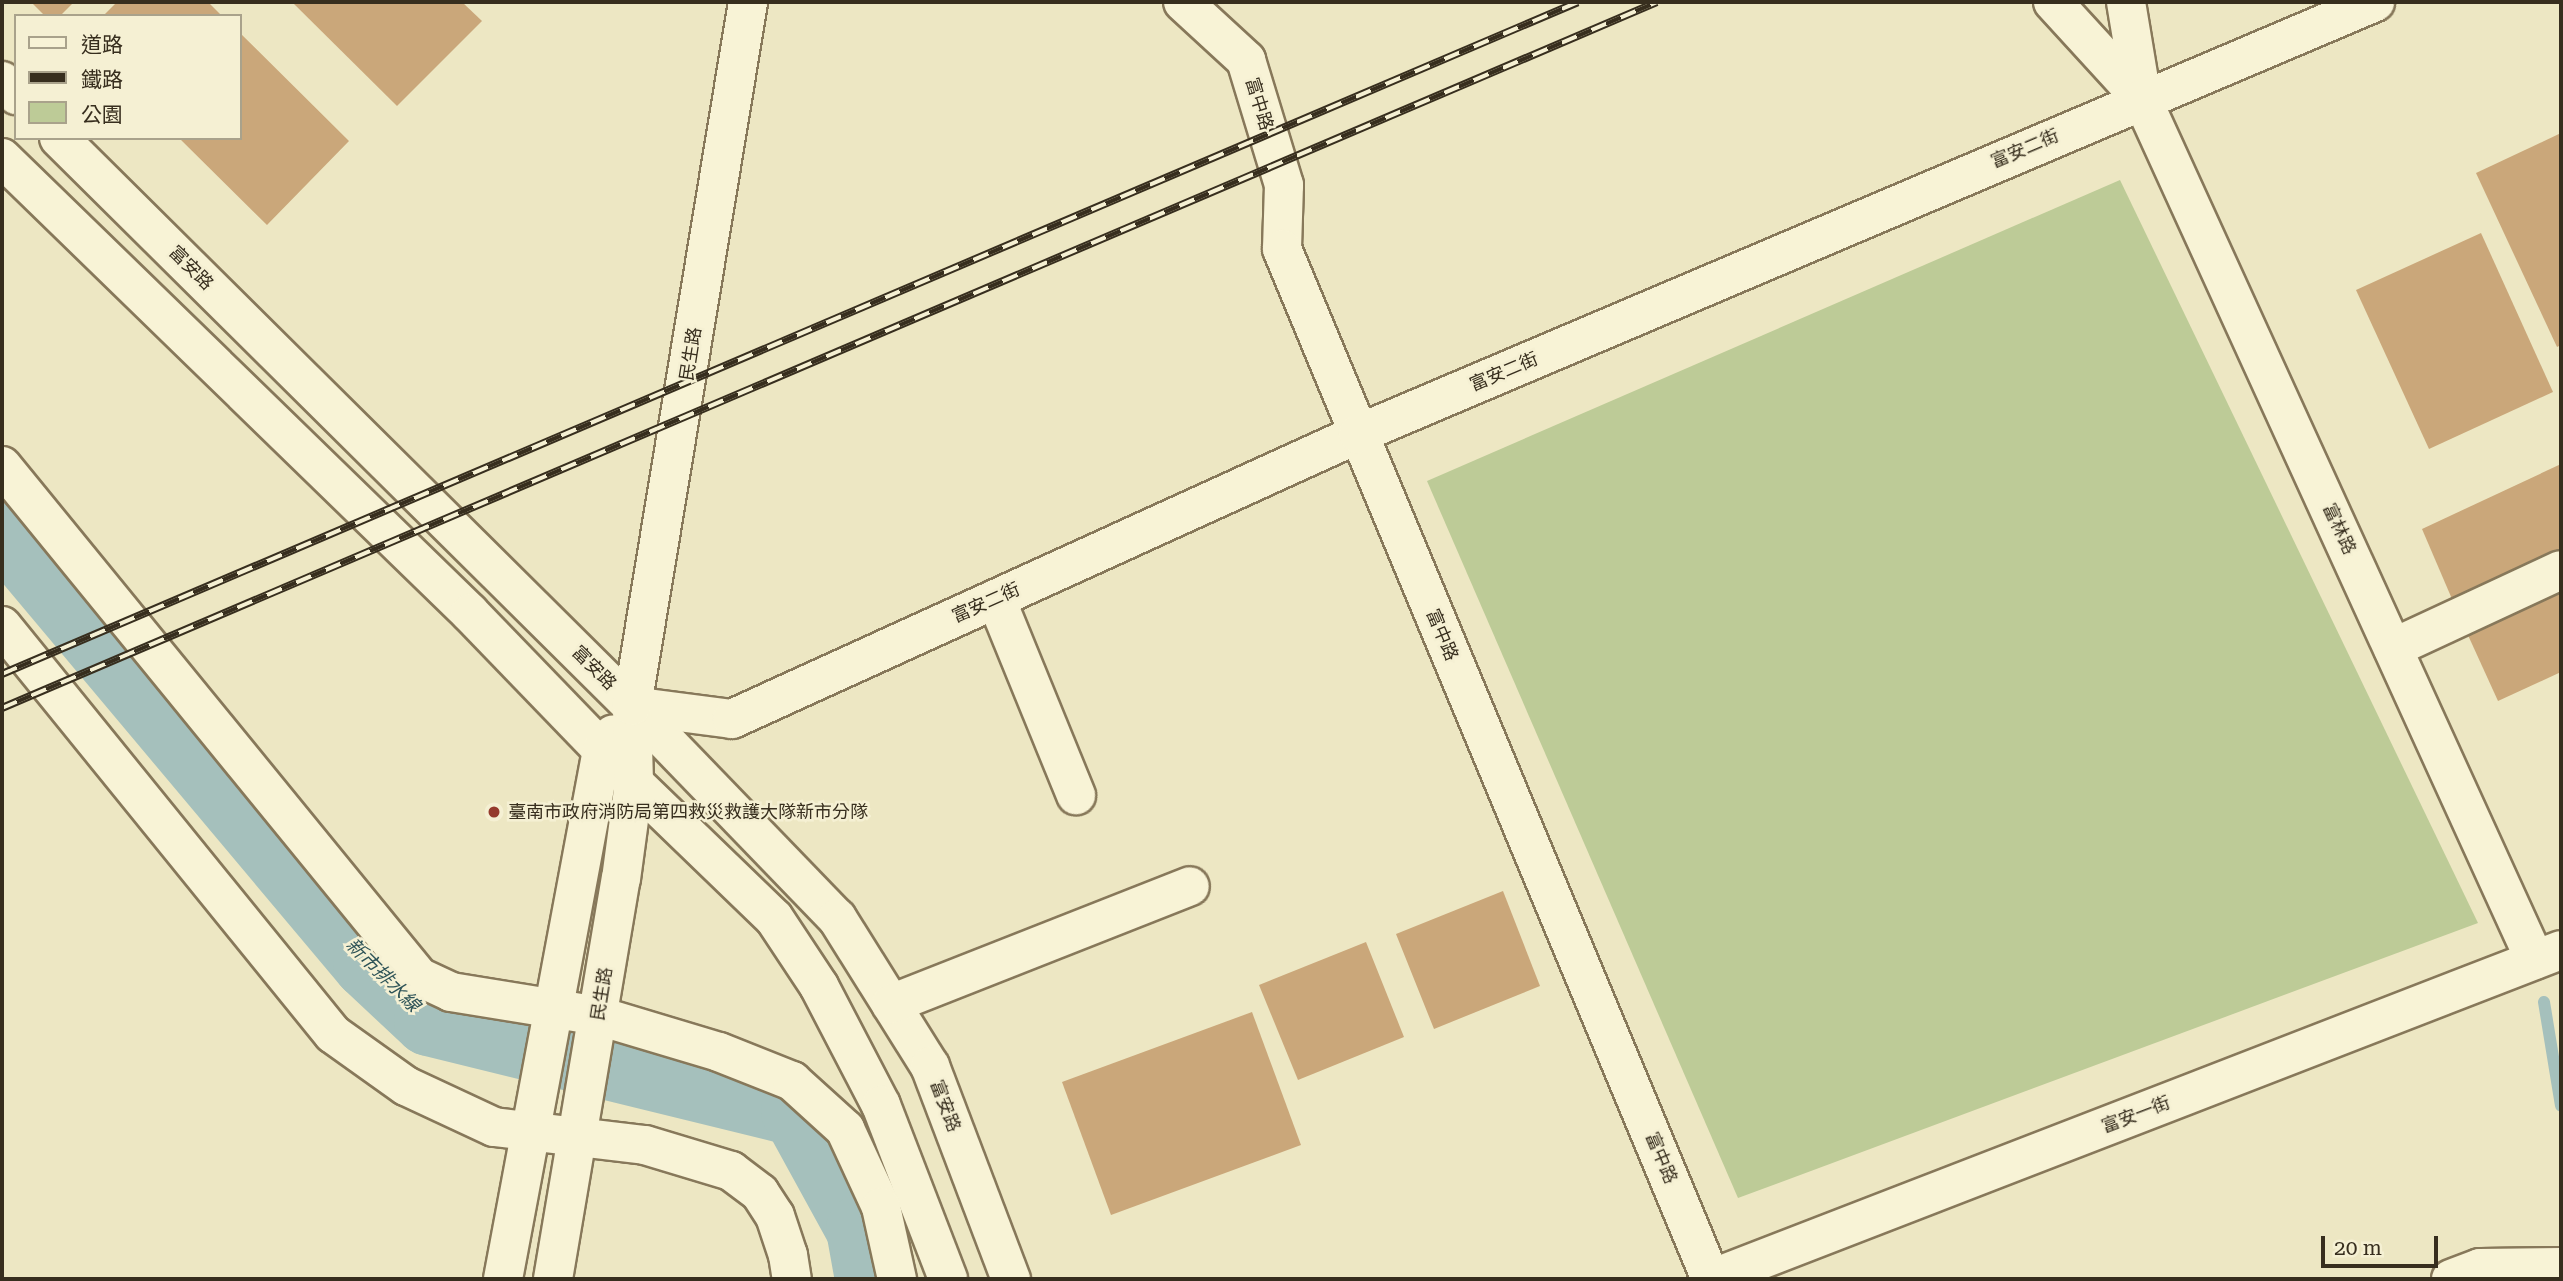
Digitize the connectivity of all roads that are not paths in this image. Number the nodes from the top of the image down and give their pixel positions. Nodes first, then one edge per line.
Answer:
1 (748, 2) edge
2 (1184, 2) edge
3 (2053, 2) edge
4 (2126, 2) edge
5 (2375, 2) edge
6 (2142, 99) junction
7 (61, 140) edge
8 (2, 158) edge
9 (1358, 434) junction
10 (2, 466) edge
11 (2561, 570) edge
12 (996, 598) junction
13 (2, 626) edge
14 (2393, 648) junction
15 (632, 706) junction
16 (602, 750) junction
17 (634, 783) junction
18 (1076, 795) dead end
19 (1190, 886) dead end
20 (2548, 955) edge
21 (891, 1004) junction
22 (554, 1009) junction
23 (599, 1016) junction
24 (529, 1132) junction
25 (580, 1136) junction
26 (2561, 1267) edge
27 (503, 1279) edge
28 (553, 1279) edge
29 (792, 1279) edge
30 (897, 1279) edge
31 (947, 1279) edge
32 (1011, 1279) edge
33 (1711, 1279) edge
34 (2451, 1279) edge

1 - 15 street, 民生路
2 - 9 street, 富中路
3 - 6 street, 富林路
4 - 6 street, 富林路
5 - 6 street, 富安二街
6 - 9 street, 富安二街
6 - 14 street, 富林路
7 - 15 street, 富安路
8 - 16 street
9 - 12 street, 富安二街
9 - 33 street, 富中路
10 - 22 street
11 - 14 street
12 - 15 street, 富安二街
12 - 18 street
13 - 24 street
14 - 20 street, 富林路
15 - 16 street, 民生路
15 - 17 street, 民生路
15 - 21 street, 富安路
16 - 17 street
16 - 22 street, 民生路
17 - 23 street, 民生路
17 - 31 street
19 - 21 street
20 - 33 street, 富安一街
21 - 32 street, 富安路
22 - 23 street
22 - 24 street, 民生路
23 - 25 street, 民生路
23 - 30 street
24 - 25 street
24 - 27 street, 民生路
25 - 28 street, 民生路
25 - 29 street
26 - 34 street

